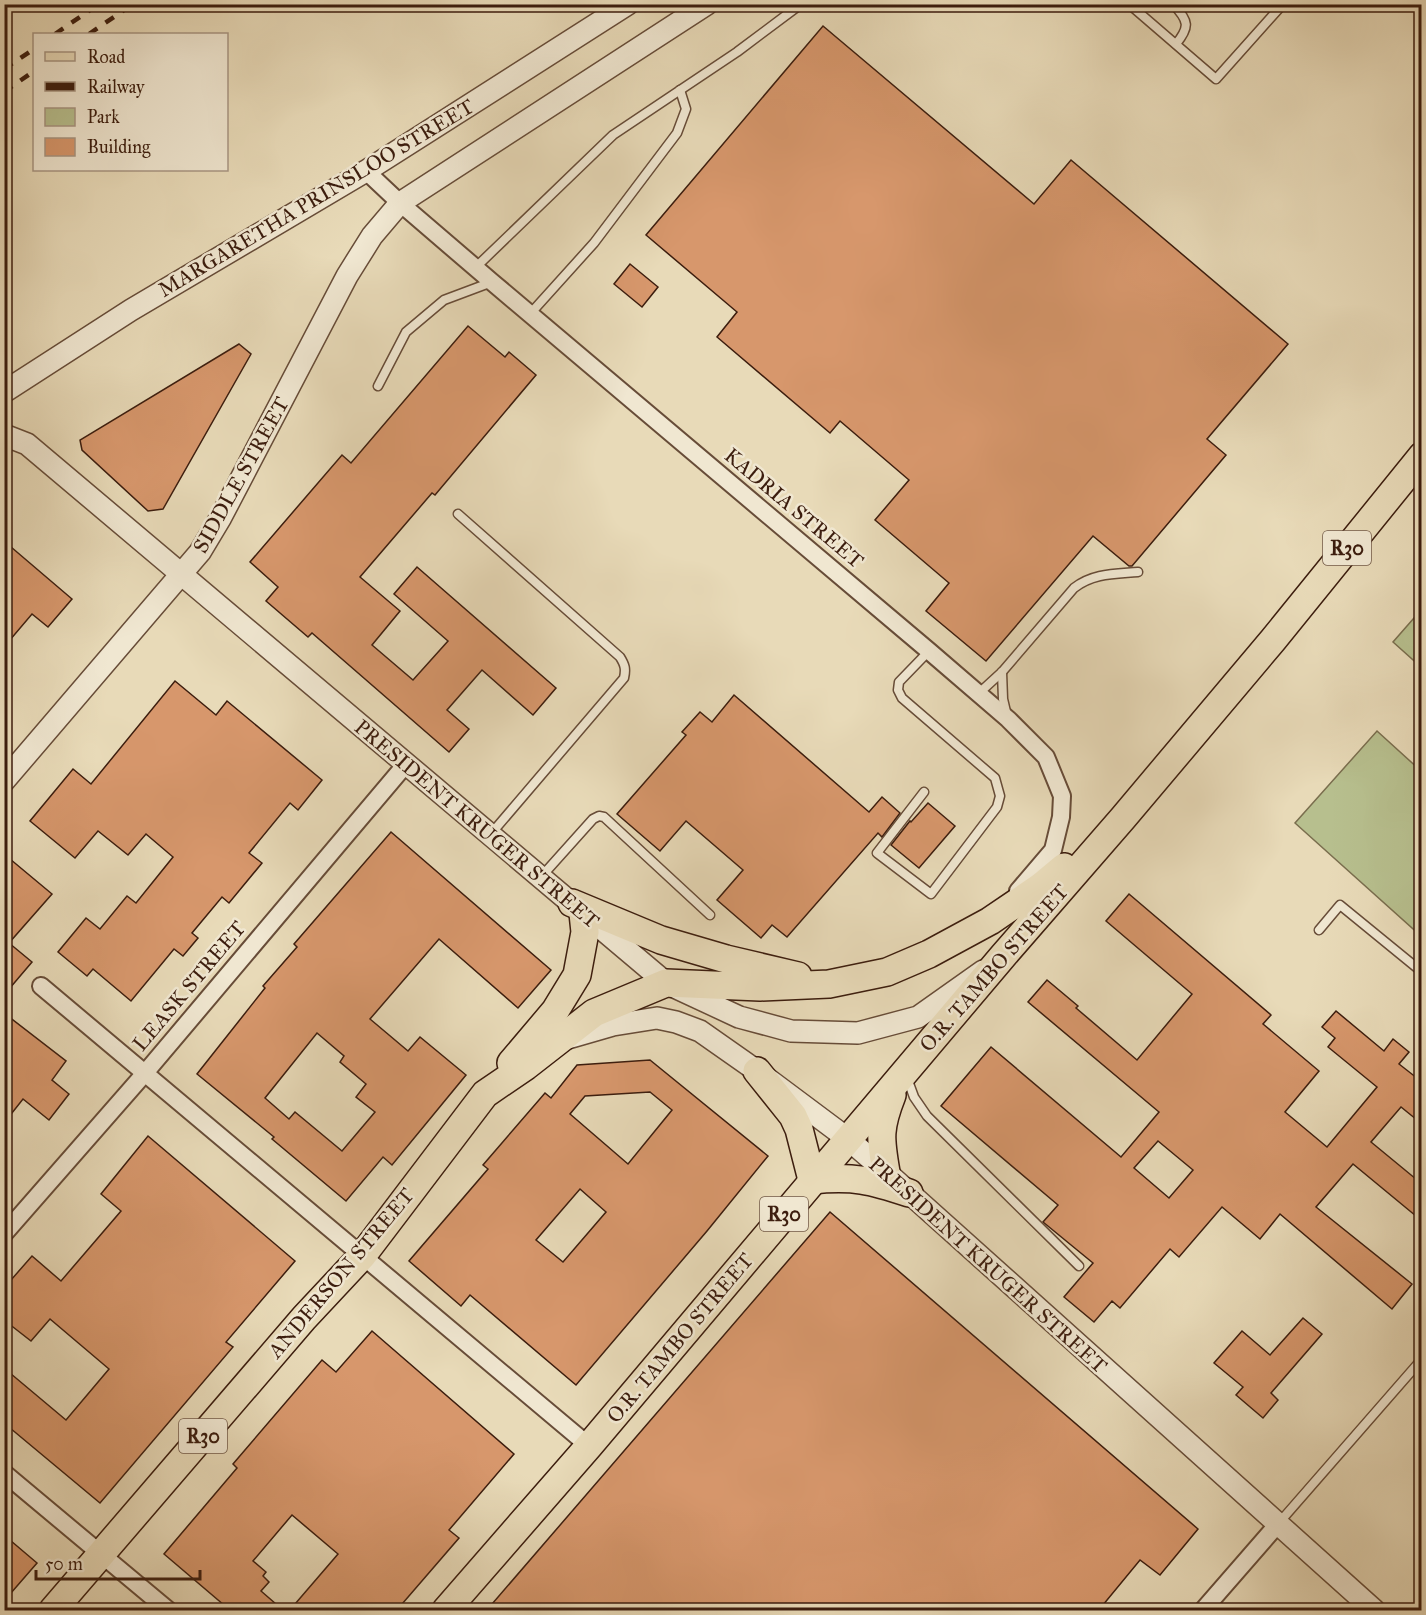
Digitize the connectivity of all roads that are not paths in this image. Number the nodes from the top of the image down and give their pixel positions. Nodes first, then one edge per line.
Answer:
1 (628, 4) edge
2 (707, 4) edge
3 (801, 4) edge
4 (1129, 4) edge
5 (1173, 4) edge
6 (1283, 4) edge
7 (1176, 44) junction
8 (680, 90) junction
9 (366, 171) junction
10 (400, 203) junction
11 (475, 267) junction
12 (492, 282) junction
13 (530, 314) junction
14 (378, 386) dead end
15 (4, 392) edge
16 (4, 435) edge
17 (1422, 456) edge
18 (458, 514) dead end
19 (1138, 572) dead end
20 (182, 574) junction
21 (929, 651) junction
22 (1002, 672) junction
23 (978, 694) junction
24 (1008, 719) junction
25 (406, 764) junction
26 (4, 781) edge
27 (924, 792) dead end
28 (1123, 818) junction
29 (490, 835) junction
30 (541, 878) junction
31 (577, 908) junction
32 (710, 915) dead end
33 (990, 921) junction
34 (1319, 930) dead end
35 (1003, 956) junction
36 (1422, 972) edge
37 (666, 983) junction
38 (829, 984) junction
39 (41, 986) dead end
40 (558, 1041) junction
41 (757, 1071) junction
42 (145, 1073) junction
43 (902, 1076) junction
44 (485, 1094) junction
45 (848, 1139) junction
46 (886, 1173) junction
47 (813, 1180) junction
48 (909, 1193) junction
49 (4, 1234) edge
50 (362, 1256) junction
51 (1079, 1266) dead end
52 (1422, 1359) edge
53 (589, 1446) junction
54 (4, 1473) edge
55 (1277, 1525) junction
56 (102, 1555) junction
57 (53, 1611) edge
58 (168, 1611) edge
59 (446, 1611) edge
60 (1203, 1611) edge
61 (1374, 1611) edge

1 - 9 street, MARGARETHA PRINSLOO STREET
2 - 10 street, MARGARETHA PRINSLOO STREET
3 - 8 lane
4 - 7 lane
5 - 7 lane
6 - 7 lane
8 - 11 lane
8 - 13 lane
9 - 10 street, KADRIA STREET
9 - 15 street, MARGARETHA PRINSLOO STREET
10 - 11 street, KADRIA STREET
10 - 20 street, SIDDLE STREET
11 - 12 street, KADRIA STREET
12 - 13 street, KADRIA STREET
12 - 14 lane
13 - 21 street, KADRIA STREET
16 - 20 street, PRESIDENT KRUGER STREET
17 - 28 main road, O.R. TAMBO STREET / R30
18 - 29 lane
19 - 22 lane
20 - 25 street, PRESIDENT KRUGER STREET
20 - 26 street, SIDDLE STREET
21 - 23 street, KADRIA STREET
21 - 27 lane
22 - 23 lane
22 - 24 lane
23 - 24 street, KADRIA STREET
24 - 33 street, KADRIA STREET
25 - 29 street, PRESIDENT KRUGER STREET
25 - 42 street, LEASK STREET
28 - 33 main road, O.R. TAMBO STREET / R30
28 - 35 main road, O.R. TAMBO STREET / R30
29 - 30 street, PRESIDENT KRUGER STREET
30 - 31 street, PRESIDENT KRUGER STREET
30 - 32 lane
31 - 37 street, PRESIDENT KRUGER STREET
31 - 38 main road
31 - 44 main road
33 - 38 main road, O.R. TAMBO STREET / R30
34 - 36 lane
35 - 37 street, PRESIDENT KRUGER STREET
35 - 43 main road, O.R. TAMBO STREET / R30
37 - 38 main road, O.R. TAMBO STREET / R30
37 - 40 main road, ANDERSON STREET / R30
39 - 42 street
40 - 41 street, PRESIDENT KRUGER STREET
40 - 44 main road, ANDERSON STREET / R30
41 - 45 street, PRESIDENT KRUGER STREET
41 - 47 main road
42 - 49 street, LEASK STREET
42 - 50 street
43 - 45 main road, O.R. TAMBO STREET / R30
43 - 46 main road
43 - 51 lane
44 - 50 main road, ANDERSON STREET / R30
45 - 46 street, PRESIDENT KRUGER STREET
45 - 47 main road, O.R. TAMBO STREET / R30
46 - 48 street, PRESIDENT KRUGER STREET
47 - 48 main road
47 - 53 main road, O.R. TAMBO STREET / R30
48 - 55 street, PRESIDENT KRUGER STREET
50 - 53 street
50 - 56 main road, ANDERSON STREET / R30
52 - 55 lane
53 - 59 main road, O.R. TAMBO STREET / R30
54 - 56 street
55 - 60 street
55 - 61 street, PRESIDENT KRUGER STREET
56 - 57 main road, ANDERSON STREET / R30
56 - 58 street

